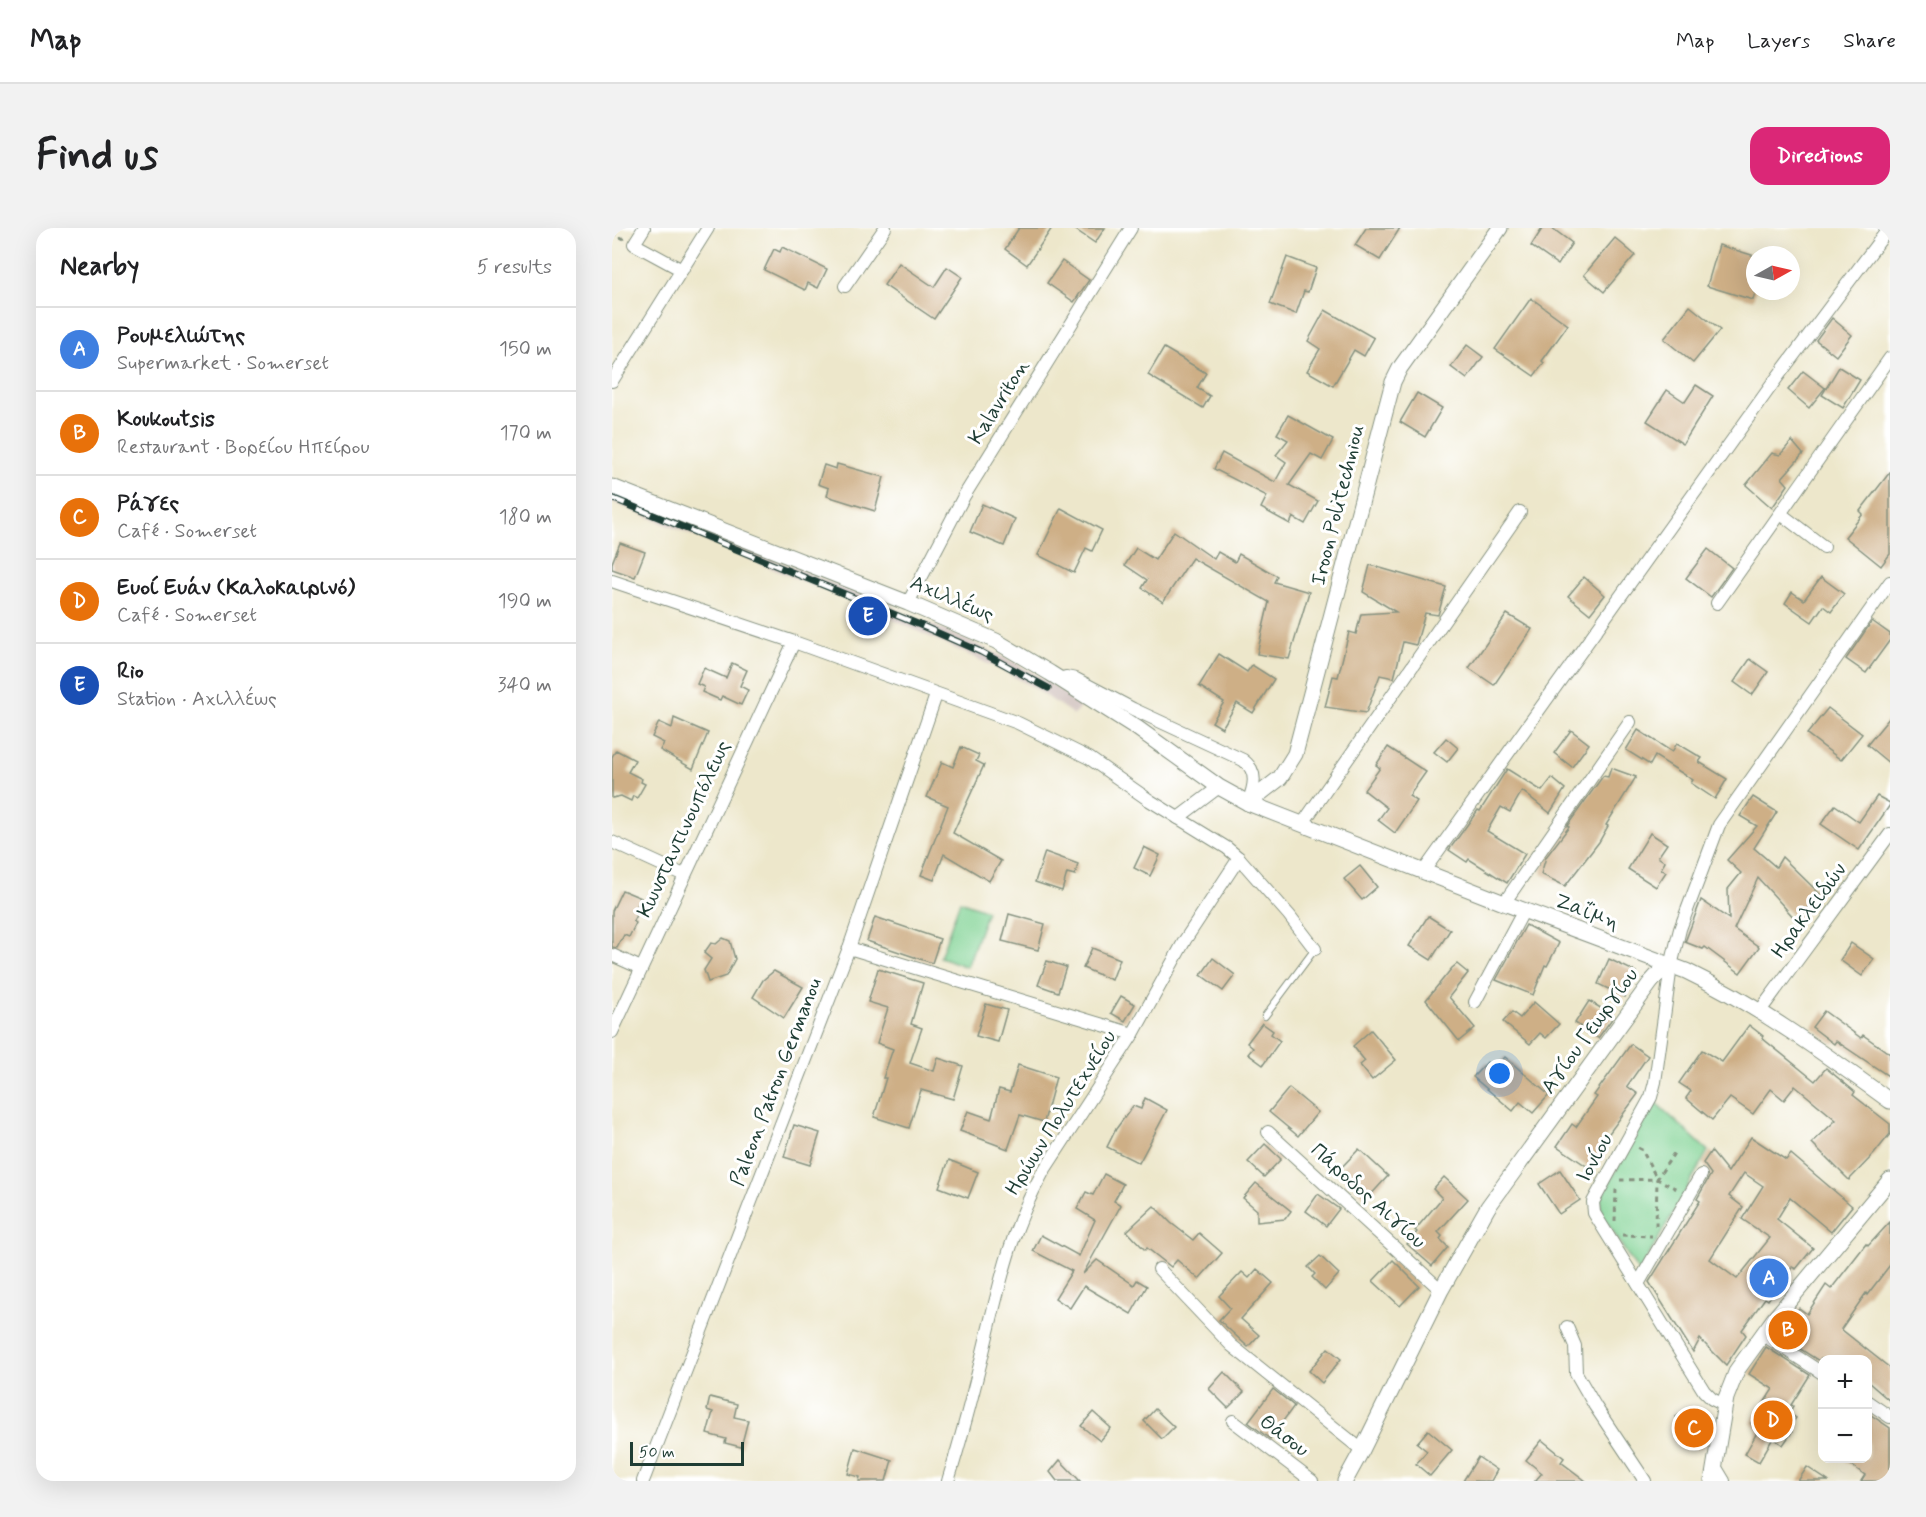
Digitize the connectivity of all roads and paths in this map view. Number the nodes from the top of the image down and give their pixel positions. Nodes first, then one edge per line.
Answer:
1 (644, 228) edge
2 (708, 228) edge
3 (885, 228) edge
4 (1131, 228) edge
5 (1500, 228) edge
6 (1889, 228) edge
7 (682, 270) junction
8 (845, 286) dead end
9 (1890, 358) edge
10 (612, 381) edge
11 (612, 487) edge
12 (1520, 513) dead end
13 (1781, 514) junction
14 (1824, 547) dead end
15 (612, 581) edge
16 (1890, 582) edge
17 (908, 603) junction
18 (1718, 603) dead end
19 (794, 642) junction
20 (1059, 679) junction
21 (936, 694) junction
22 (1630, 722) dead end
23 (1219, 787) junction
24 (1248, 803) junction
25 (1178, 818) junction
26 (1303, 824) junction
27 (1890, 834) edge
28 (612, 842) edge
29 (1239, 858) junction
30 (1423, 872) junction
31 (684, 875) junction
32 (1504, 903) junction
33 (1524, 910) junction
34 (849, 948) junction
35 (1315, 949) joint
36 (612, 955) edge
37 (1671, 966) junction
38 (641, 968) junction
39 (1475, 1002) dead end
40 (1760, 1011) junction
41 (1265, 1016) dead end
42 (612, 1032) edge
43 (1133, 1034) junction
44 (1890, 1101) edge
45 (1268, 1132) dead end
46 (1627, 1141) junction
47 (1676, 1150) dead end
48 (1701, 1175) dead end
49 (1657, 1179) junction
50 (1890, 1180) edge
51 (1690, 1194) junction
52 (1612, 1237) junction
53 (1159, 1269) dead end
54 (1638, 1284) junction
55 (1441, 1290) junction
56 (1567, 1327) dead end
57 (1762, 1334) junction
58 (1818, 1369) edge
59 (1724, 1405) junction
60 (1872, 1405) edge
61 (1890, 1417) edge
62 (1233, 1421) dead end
63 (1362, 1450) junction
64 (1714, 1474) edge
65 (643, 1481) edge
66 (948, 1481) edge
67 (1312, 1481) edge
68 (1345, 1481) edge
69 (1645, 1481) edge
70 (1724, 1481) edge

1 - 7 street
2 - 7 street
3 - 8 street
4 - 17 street, Kalavriton
5 - 24 street, Iroon Politechniou
6 - 30 street
7 - 10 street
9 - 13 street
11 - 17 street, Αχιλλέως
12 - 26 street
13 - 14 street
13 - 18 street
15 - 19 street
16 - 37 street, Αγίου Γεωργίου
17 - 20 street, Αχιλλέως
19 - 21 street
19 - 31 street, Κωνσταντινουπόλεως
20 - 23 street, Αχιλλέως
20 - 24 street
21 - 25 street
21 - 34 street, Paleon Patron Germanou
22 - 32 street
23 - 24 street, Αχιλλέως
23 - 25 street
24 - 26 street, Ζαΐμη
25 - 29 street
26 - 30 street, Ζαΐμη
27 - 40 street, Ηρακλειδών
28 - 31 street
29 - 35 street
29 - 43 street, Ηρώων Πολυτεχνείου
30 - 32 street, Ζαΐμη
31 - 38 street, Κωνσταντινουπόλεως
32 - 33 street, Ζαΐμη
33 - 37 street, Ζαΐμη
33 - 39 street
34 - 43 street
34 - 65 street, Paleon Patron Germanou
35 - 41 lane
36 - 38 street
37 - 40 street, Ζαΐμη
37 - 46 street, Ιονίου
37 - 55 street, Αγίου Γεωργίου
38 - 42 street, Κωνσταντινουπόλεως
40 - 44 street, Ζαΐμη
43 - 66 street, Ηρώων Πολυτεχνείου
45 - 55 street, Πάροδος Αιγίου
46 - 49 path
46 - 52 street, Ιονίου
47 - 49 path
48 - 51 street
49 - 51 path
49 - 52 path
49 - 52 path
50 - 57 street
51 - 54 street
52 - 54 street, Ιονίου
53 - 63 street
54 - 59 street, Ιονίου
55 - 63 street, Αγίου Γεωργίου
56 - 69 street
57 - 58 street
57 - 59 street
59 - 64 street
60 - 61 street
62 - 67 street, Θάσου
63 - 68 street, Αγίου Γεωργίου
64 - 70 street

